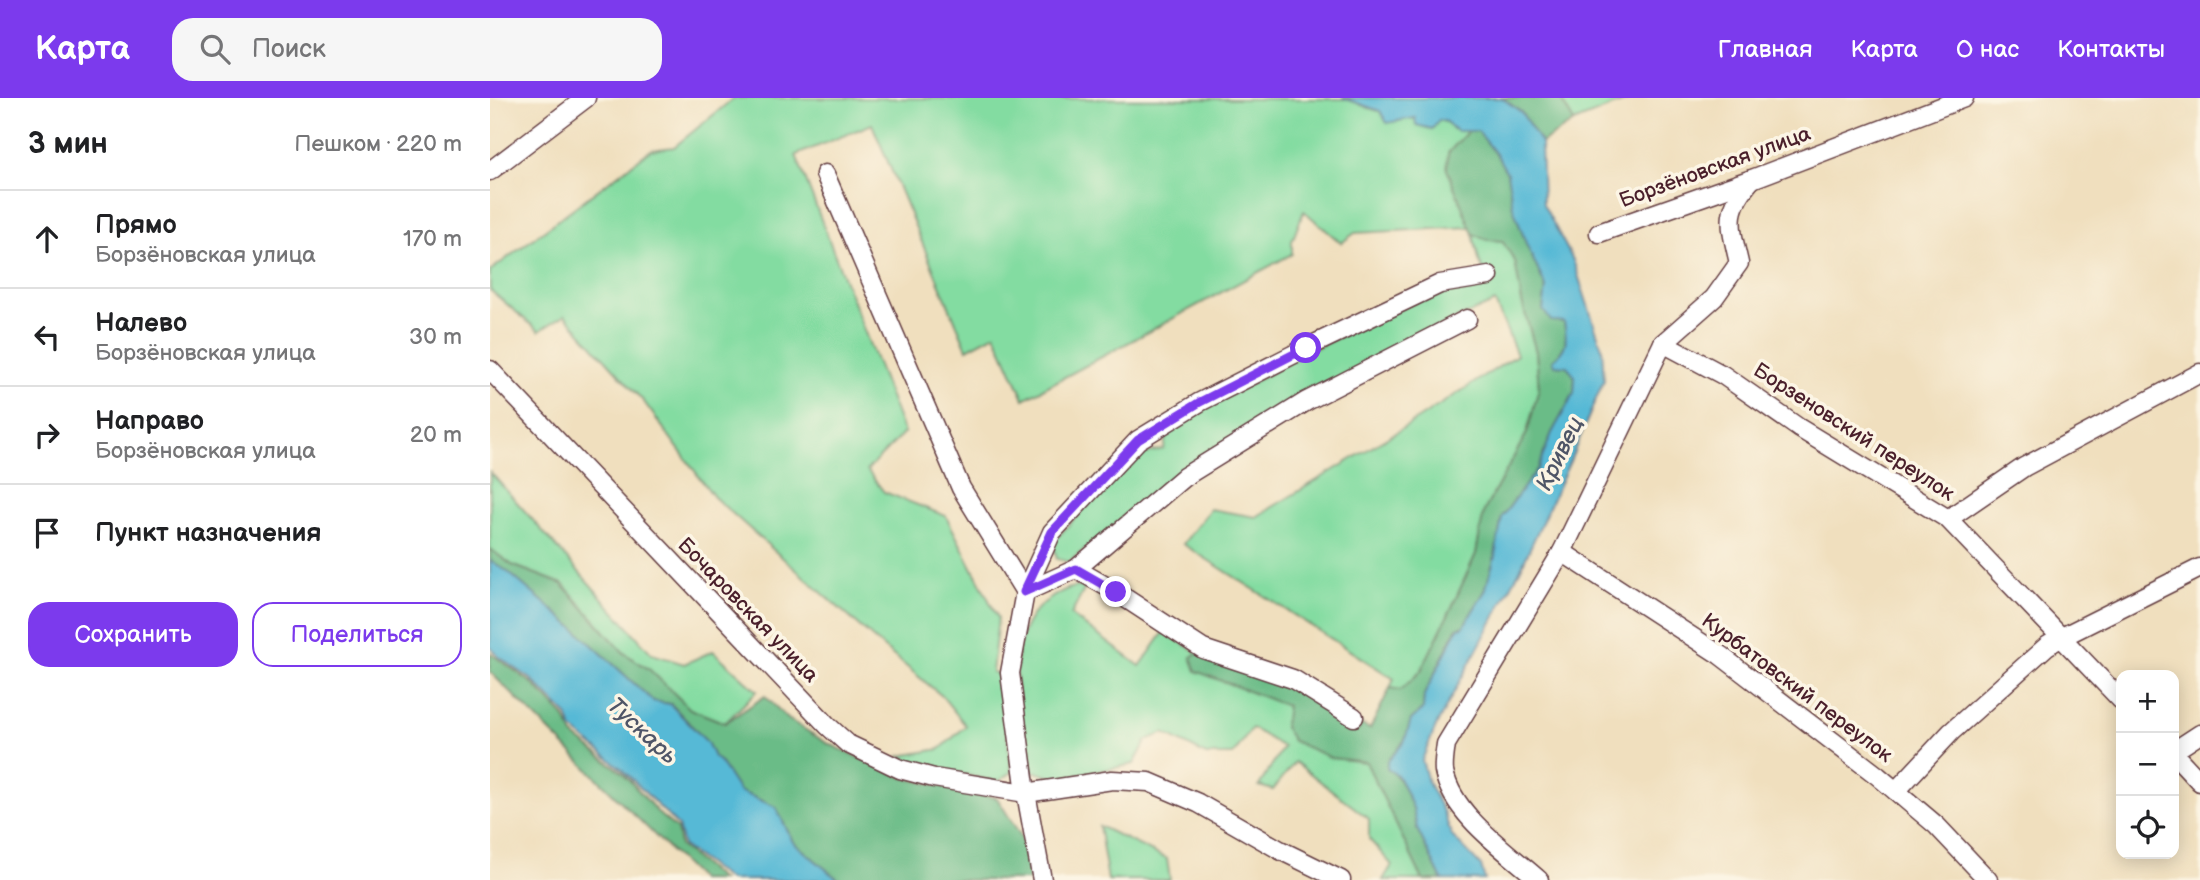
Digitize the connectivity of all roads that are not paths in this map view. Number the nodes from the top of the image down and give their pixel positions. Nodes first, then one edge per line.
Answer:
1 (586, 98) edge
2 (1964, 98) edge
3 (490, 171) edge
4 (825, 174) dead end
5 (1752, 179) junction
6 (1599, 233) dead end
7 (1489, 276) dead end
8 (1467, 319) dead end
9 (1663, 343) junction
10 (490, 370) edge
11 (2200, 373) edge
12 (1948, 519) junction
13 (1562, 552) junction
14 (2200, 568) edge
15 (1076, 569) junction
16 (1024, 592) junction
17 (2060, 638) junction
18 (2116, 695) edge
19 (1354, 716) dead end
20 (2200, 734) edge
21 (2179, 749) edge
22 (2179, 759) edge
23 (2200, 782) edge
24 (1896, 792) junction
25 (1026, 793) junction
26 (1042, 880) edge
27 (1341, 880) edge
28 (1539, 880) edge
29 (1988, 880) edge

1 - 3 street
2 - 5 street, Борзёновская улица
4 - 16 street
5 - 6 street, Борзёновская улица
5 - 9 street
7 - 16 street
8 - 15 street
9 - 12 street, Борзеновский переулок
9 - 13 street
10 - 25 street, Бочаровская улица
11 - 12 street
12 - 17 street, Борзеновский переулок
13 - 24 street, Курбатовский переулок
13 - 28 street
14 - 17 street
15 - 16 street
15 - 19 street
16 - 25 street
17 - 18 street, Борзеновский переулок
17 - 24 street
20 - 21 street
22 - 23 street
24 - 29 street, Курбатовский переулок
25 - 26 street
25 - 27 street, Бочаровская улица

